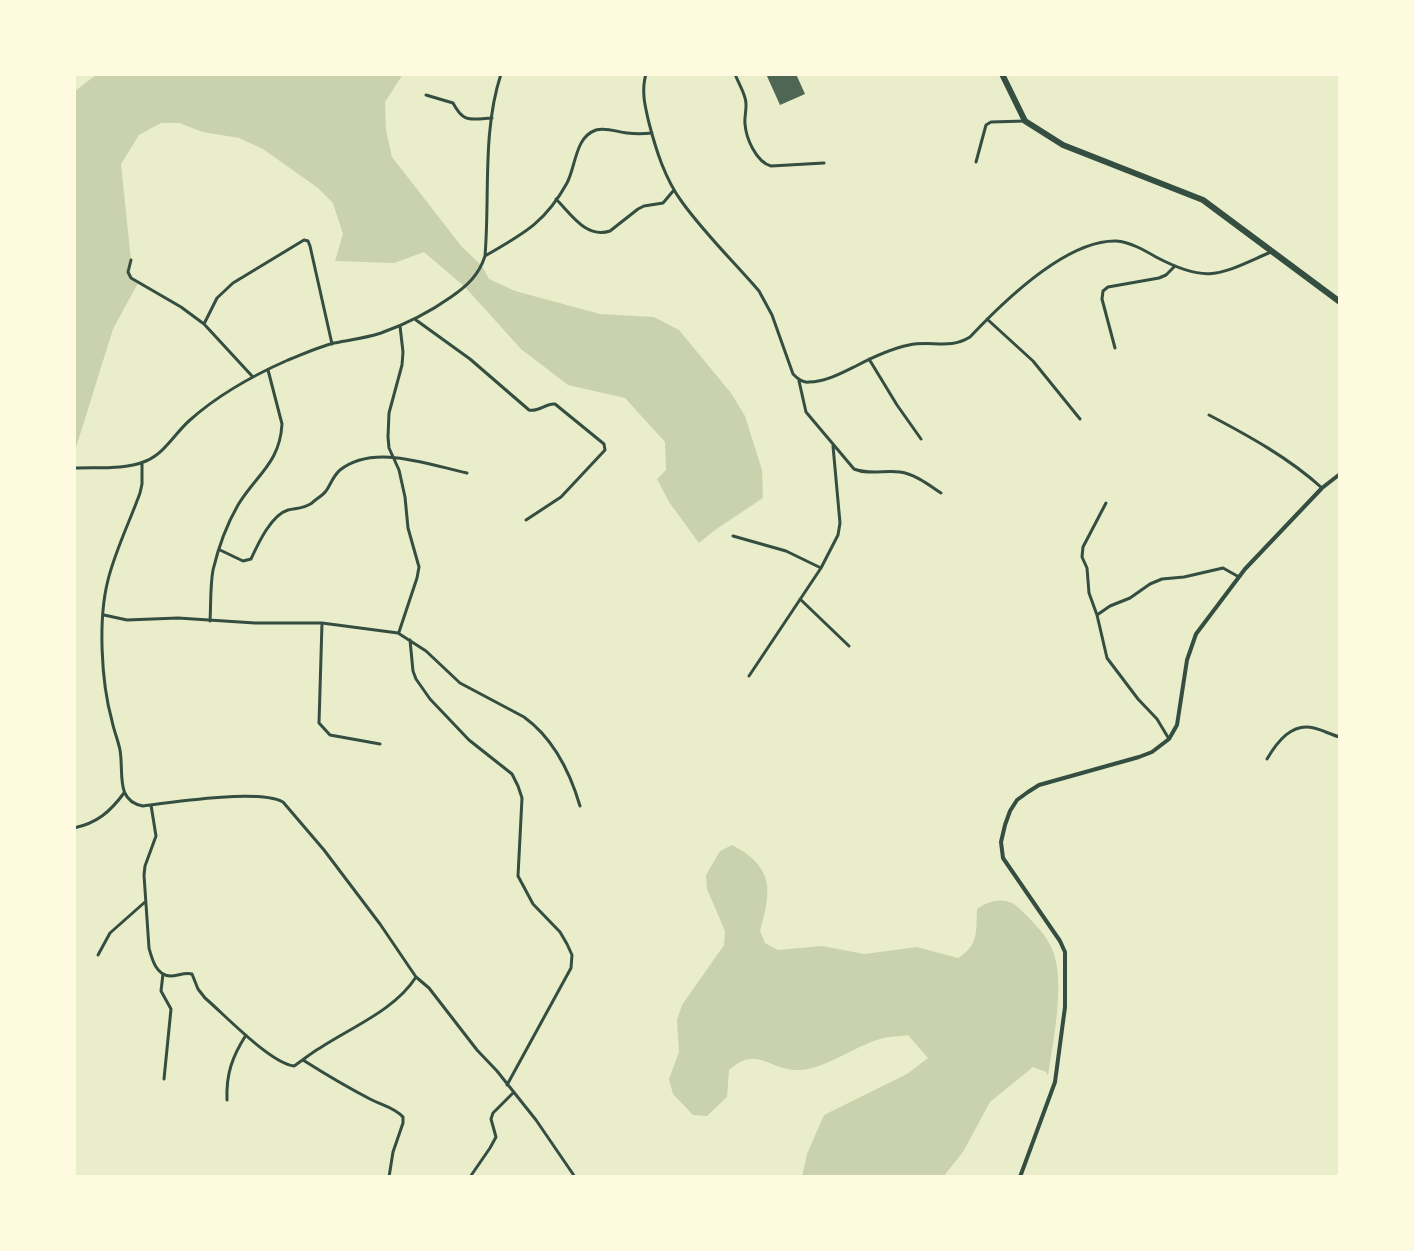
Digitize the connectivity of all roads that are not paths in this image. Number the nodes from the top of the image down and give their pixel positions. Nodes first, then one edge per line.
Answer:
1 (501, 74) edge
2 (646, 74) edge
3 (735, 74) edge
4 (1002, 74) edge
5 (426, 95) dead end
6 (492, 118) junction
7 (1025, 121) junction
8 (652, 133) junction
9 (976, 162) dead end
10 (824, 163) dead end
11 (674, 190) junction
12 (556, 199) junction
13 (1271, 252) junction
14 (485, 256) junction
15 (131, 260) dead end
16 (1174, 267) junction
17 (1340, 302) edge
18 (415, 319) junction
19 (987, 319) junction
20 (204, 324) junction
21 (400, 326) junction
22 (332, 344) junction
23 (1115, 348) dead end
24 (869, 359) junction
25 (268, 370) junction
26 (253, 376) junction
27 (799, 380) junction
28 (1209, 415) dead end
29 (1080, 419) dead end
30 (921, 439) dead end
31 (833, 446) junction
32 (392, 457) junction
33 (142, 463) junction
34 (74, 468) edge
35 (467, 473) dead end
36 (1340, 474) edge
37 (1322, 488) junction
38 (941, 493) dead end
39 (1106, 503) dead end
40 (526, 520) dead end
41 (733, 536) dead end
42 (220, 550) junction
43 (821, 568) junction
44 (1239, 577) junction
45 (800, 599) junction
46 (104, 615) junction
47 (1097, 615) junction
48 (210, 621) junction
49 (322, 623) junction
50 (398, 633) junction
51 (410, 640) junction
52 (849, 646) dead end
53 (749, 676) dead end
54 (1340, 737) edge
55 (1169, 739) junction
56 (380, 744) dead end
57 (1267, 759) dead end
58 (124, 793) junction
59 (151, 805) junction
60 (580, 806) dead end
61 (74, 828) edge
62 (145, 902) junction
63 (98, 955) dead end
64 (163, 974) junction
65 (416, 977) junction
66 (246, 1035) junction
67 (303, 1060) junction
68 (164, 1079) dead end
69 (507, 1085) junction
70 (513, 1093) junction
71 (227, 1100) dead end
72 (389, 1177) edge
73 (470, 1177) edge
74 (575, 1177) edge
75 (1020, 1177) edge

1 - 6 street
2 - 8 street
3 - 10 street
4 - 7 highway
5 - 6 street
6 - 14 street
7 - 9 street
7 - 13 highway
8 - 11 street
8 - 12 street
11 - 12 street
11 - 27 street
12 - 14 street
13 - 16 street
13 - 17 highway
14 - 18 street
15 - 20 street
16 - 19 street
16 - 23 street
18 - 21 street
18 - 40 street
19 - 24 street
19 - 29 street
20 - 22 street
20 - 26 street
21 - 22 street
21 - 32 street
22 - 25 street
24 - 27 street
24 - 30 street
25 - 26 street
25 - 42 street
26 - 33 street
27 - 31 street
28 - 37 street
31 - 38 street
31 - 43 street
32 - 35 street
32 - 42 street
32 - 50 street
33 - 34 street
33 - 46 street
36 - 37 street
37 - 44 street
39 - 47 street
41 - 43 street
42 - 48 street
43 - 45 street
44 - 47 street
44 - 55 street
45 - 52 street
45 - 53 street
46 - 48 street
46 - 58 street
47 - 55 street
48 - 49 street
49 - 50 street
49 - 56 street
50 - 51 street
51 - 60 street
51 - 69 street
54 - 57 street
55 - 75 street
58 - 59 street
58 - 61 street
59 - 62 street
59 - 65 street
62 - 63 street
62 - 64 street
64 - 66 street
64 - 68 street
65 - 67 street
65 - 69 street
66 - 67 street
66 - 71 street
67 - 72 street
69 - 70 street
70 - 73 street
70 - 74 street

